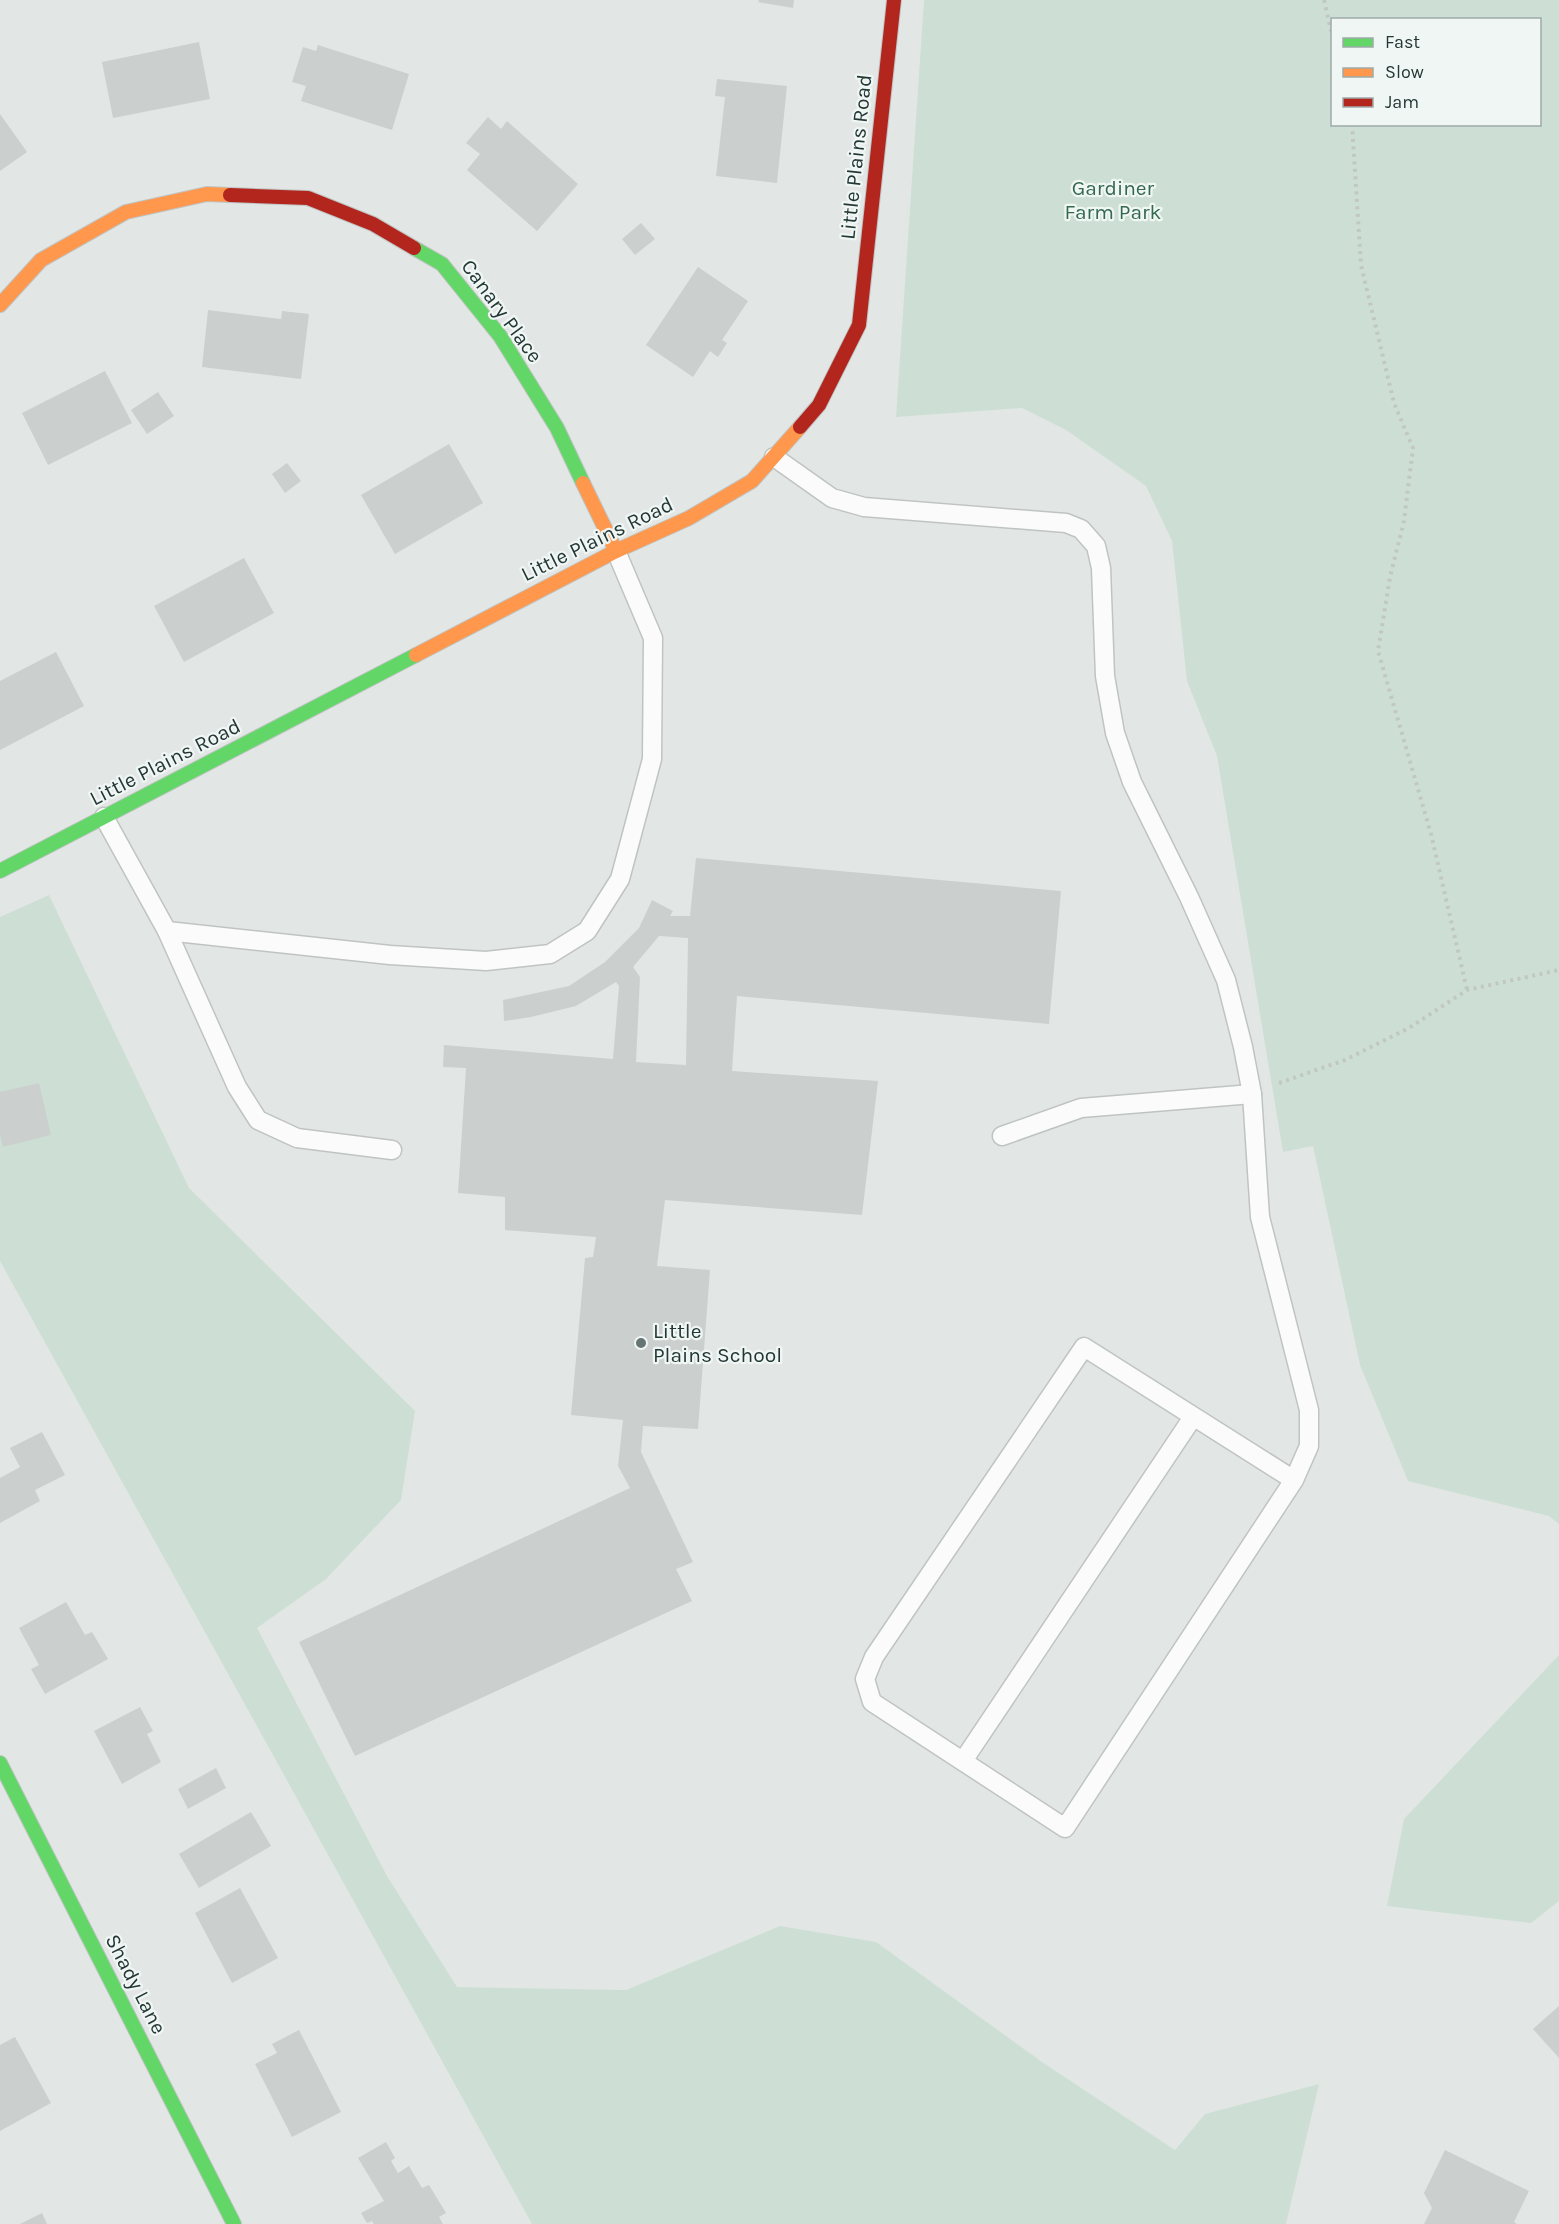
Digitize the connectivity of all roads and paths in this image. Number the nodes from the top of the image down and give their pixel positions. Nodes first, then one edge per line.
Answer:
1 (894, 0) edge
2 (1324, 0) edge
3 (1331, 32) edge
4 (1352, 126) edge
5 (0, 305) edge
6 (774, 457) junction
7 (616, 551) junction
8 (104, 817) junction
9 (0, 871) edge
10 (167, 931) junction
11 (1559, 970) edge
12 (1467, 990) junction
13 (1252, 1094) junction
14 (1002, 1136) dead end
15 (392, 1150) dead end
16 (1193, 1417) junction
17 (1294, 1480) junction
18 (963, 1761) junction
19 (0, 1763) edge
20 (234, 2224) edge

1 - 6 street, Little Plains Road
2 - 3 path
4 - 12 path
5 - 7 street, Canary Place
6 - 7 street, Little Plains Road
6 - 13 lane
7 - 8 street, Little Plains Road
7 - 10 lane
8 - 9 street, Little Plains Road
8 - 10 lane
10 - 15 lane
11 - 12 path
12 - 13 path
13 - 14 lane
13 - 17 lane
16 - 17 lane
16 - 18 lane
16 - 18 lane
17 - 18 lane
19 - 20 street, Shady Lane

